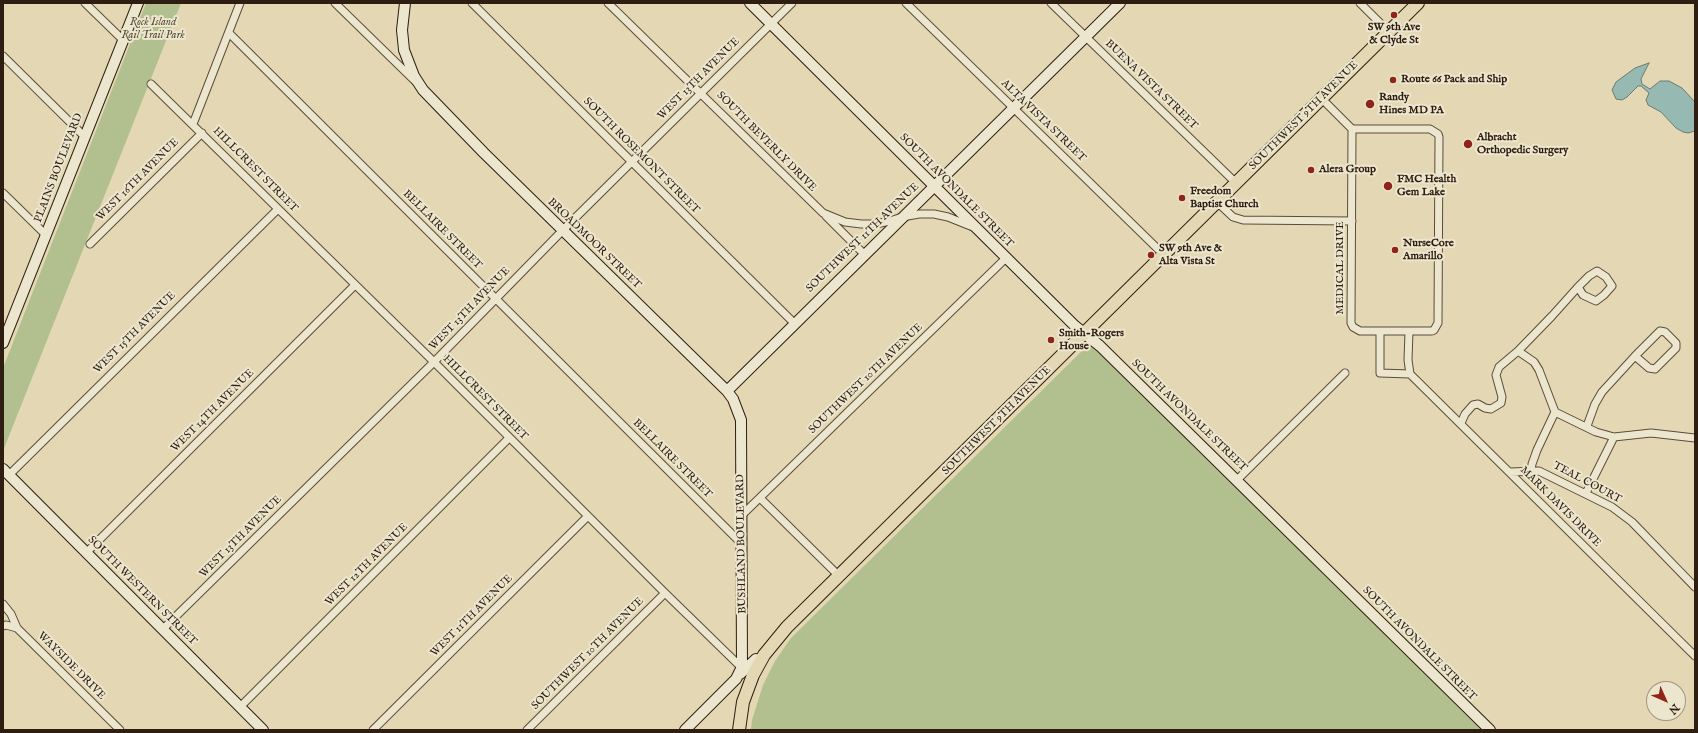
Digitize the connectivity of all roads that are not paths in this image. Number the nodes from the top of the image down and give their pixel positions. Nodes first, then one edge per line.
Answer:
1 (85, 3) edge
2 (138, 3) edge
3 (240, 3) edge
4 (335, 3) edge
5 (405, 3) edge
6 (472, 3) edge
7 (608, 3) edge
8 (750, 3) edge
9 (792, 3) edge
10 (906, 3) edge
11 (1052, 3) edge
12 (1120, 3) edge
13 (1360, 3) edge
14 (1418, 3) edge
15 (770, 23) junction
16 (1389, 32) junction
17 (228, 33) junction
18 (1086, 36) junction
19 (123, 40) junction
20 (3, 56) edge
21 (152, 84) dead end
22 (423, 90) junction
23 (700, 93) junction
24 (1322, 99) junction
25 (1013, 108) junction
26 (193, 124) junction
27 (1352, 129) junction
28 (202, 132) junction
29 (84, 136) junction
30 (632, 162) junction
31 (1236, 183) junction
32 (933, 186) junction
33 (3, 193) edge
34 (1217, 202) junction
35 (278, 209) junction
36 (823, 213) junction
37 (902, 217) junction
38 (1352, 221) junction
39 (977, 229) junction
40 (564, 230) junction
41 (46, 235) junction
42 (90, 244) dead end
43 (864, 254) junction
44 (1164, 255) junction
45 (1006, 258) junction
46 (355, 285) junction
47 (1578, 287) junction
48 (496, 298) junction
49 (794, 324) junction
50 (6, 327) edge
51 (1380, 332) junction
52 (1409, 332) junction
53 (1085, 334) junction
54 (3, 343) edge
55 (1518, 351) junction
56 (1635, 356) junction
57 (434, 362) junction
58 (1345, 373) dead end
59 (1410, 374) junction
60 (727, 391) junction
61 (1555, 412) junction
62 (741, 420) joint
63 (1461, 423) junction
64 (1586, 426) junction
65 (1614, 437) junction
66 (509, 438) junction
67 (1695, 438) edge
68 (1531, 470) junction
69 (6, 472) edge
70 (1510, 472) junction
71 (1237, 480) junction
72 (1586, 493) junction
73 (760, 498) junction
74 (741, 516) junction
75 (588, 517) junction
76 (742, 544) junction
77 (86, 553) junction
78 (839, 576) junction
79 (1695, 587) edge
80 (664, 593) junction
81 (3, 604) edge
82 (3, 626) edge
83 (17, 628) junction
84 (163, 630) junction
85 (743, 644) junction
86 (1695, 656) edge
87 (760, 657) junction
88 (747, 671) junction
89 (726, 689) junction
90 (743, 702) junction
91 (241, 706) junction
92 (687, 729) edge
93 (120, 730) edge
94 (263, 730) edge
95 (373, 730) edge
96 (527, 730) edge
97 (739, 730) edge
98 (1490, 730) edge

1 - 19 street
2 - 19 street, PLAINS BOULEVARD
3 - 17 street
4 - 22 street, BROADMOOR STREET
5 - 22 street, BROADMOOR STREET
6 - 30 street, SOUTH ROSEMONT STREET
7 - 23 street, SOUTH BEVERLY DRIVE
8 - 15 street, SOUTH AVONDALE STREET
9 - 15 street, WEST 13TH AVENUE
10 - 25 street, ALTA VISTA STREET
11 - 18 street, BUENA VISTA STREET
12 - 18 street, SOUTHWEST 11TH AVENUE
13 - 16 street
14 - 16 main road, SOUTHWEST 9TH AVENUE
15 - 23 street, WEST 13TH AVENUE
15 - 32 street, SOUTH AVONDALE STREET
16 - 24 main road, SOUTHWEST 9TH AVENUE
17 - 26 street
17 - 48 street, BELLAIRE STREET
18 - 25 street, SOUTHWEST 11TH AVENUE
18 - 31 street, BUENA VISTA STREET
19 - 29 street, PLAINS BOULEVARD
20 - 29 street
21 - 26 street, HILLCREST STREET
22 - 40 street, BROADMOOR STREET
23 - 30 street, WEST 13TH AVENUE
23 - 36 street, SOUTH BEVERLY DRIVE
24 - 27 street
24 - 31 main road, SOUTHWEST 9TH AVENUE
25 - 32 street, SOUTHWEST 11TH AVENUE
25 - 44 street, ALTA VISTA STREET
26 - 28 street, HILLCREST STREET
27 - 38 street, MEDICAL DRIVE
27 - 52 street, MEDICAL DRIVE
28 - 35 street, HILLCREST STREET
28 - 42 street, WEST 16TH AVENUE
29 - 41 street, PLAINS BOULEVARD
30 - 40 street, WEST 13TH AVENUE
30 - 49 street, SOUTH ROSEMONT STREET
31 - 34 main road, SOUTHWEST 9TH AVENUE
32 - 37 street, SOUTHWEST 11TH AVENUE
32 - 39 street, SOUTH AVONDALE STREET
33 - 41 street
34 - 38 street
34 - 44 main road, SOUTHWEST 9TH AVENUE
35 - 46 street, HILLCREST STREET
35 - 69 street, WEST 15TH AVENUE
36 - 37 street, SOUTH BEVERLY DRIVE
36 - 43 street, SOUTH BEVERLY DRIVE
37 - 39 street, SOUTH BEVERLY DRIVE
37 - 43 street, SOUTHWEST 11TH AVENUE
38 - 51 street, MEDICAL DRIVE
39 - 45 street, SOUTH AVONDALE STREET
40 - 48 street, WEST 13TH AVENUE
40 - 60 street, BROADMOOR STREET
41 - 50 street, PLAINS BOULEVARD
43 - 49 street, SOUTHWEST 11TH AVENUE
44 - 53 main road, SOUTHWEST 9TH AVENUE
45 - 53 street, SOUTH AVONDALE STREET
45 - 73 street, SOUTHWEST 10TH AVENUE
46 - 57 street, HILLCREST STREET
46 - 77 street, WEST 14TH AVENUE
47 - 47 street
47 - 55 street
48 - 57 street, WEST 13TH AVENUE
48 - 76 street, BELLAIRE STREET
49 - 60 street, SOUTHWEST 11TH AVENUE
50 - 54 street, PLAINS BOULEVARD
51 - 52 street, MEDICAL DRIVE
51 - 59 street
52 - 59 street
53 - 71 street, SOUTH AVONDALE STREET
53 - 78 main road, SOUTHWEST 9TH AVENUE
55 - 61 street
55 - 63 street
56 - 56 street
56 - 64 street
57 - 66 street, HILLCREST STREET
57 - 84 street, WEST 13TH AVENUE
58 - 71 street
59 - 63 street, MARK DAVIS DRIVE
60 - 62 street, BROADMOOR STREET
61 - 64 street
61 - 68 street
62 - 74 street, BUSHLAND BOULEVARD
63 - 70 street, MARK DAVIS DRIVE
64 - 65 street
65 - 67 street
65 - 72 street
66 - 75 street, HILLCREST STREET
66 - 91 street, WEST 12TH AVENUE
68 - 70 street, TEAL COURT
68 - 72 street, TEAL COURT
69 - 77 street, SOUTH WESTERN STREET
70 - 86 street, MARK DAVIS DRIVE
71 - 98 street, SOUTH AVONDALE STREET
72 - 79 street, TEAL COURT
73 - 74 street, SOUTHWEST 10TH AVENUE
73 - 78 street
74 - 76 street, BUSHLAND BOULEVARD
75 - 80 street, HILLCREST STREET
75 - 95 street, WEST 11TH AVENUE
76 - 85 street, BUSHLAND BOULEVARD
77 - 84 street, SOUTH WESTERN STREET
78 - 87 main road, SOUTHWEST 9TH AVENUE
80 - 88 street, HILLCREST STREET
80 - 96 street, SOUTHWEST 10TH AVENUE
81 - 83 street, WAYSIDE DRIVE
82 - 83 street
83 - 93 street, WAYSIDE DRIVE
84 - 91 street, SOUTH WESTERN STREET
85 - 87 street
85 - 88 street, BUSHLAND BOULEVARD
87 - 88 main road, SOUTHWEST 9TH AVENUE
88 - 89 street, SOUTHWEST 9TH AVENUE
88 - 90 main road, BUSHLAND BOULEVARD
89 - 90 street
89 - 92 street, SOUTHWEST 9TH AVENUE
90 - 97 main road, BUSHLAND BOULEVARD
91 - 94 street, SOUTH WESTERN STREET

